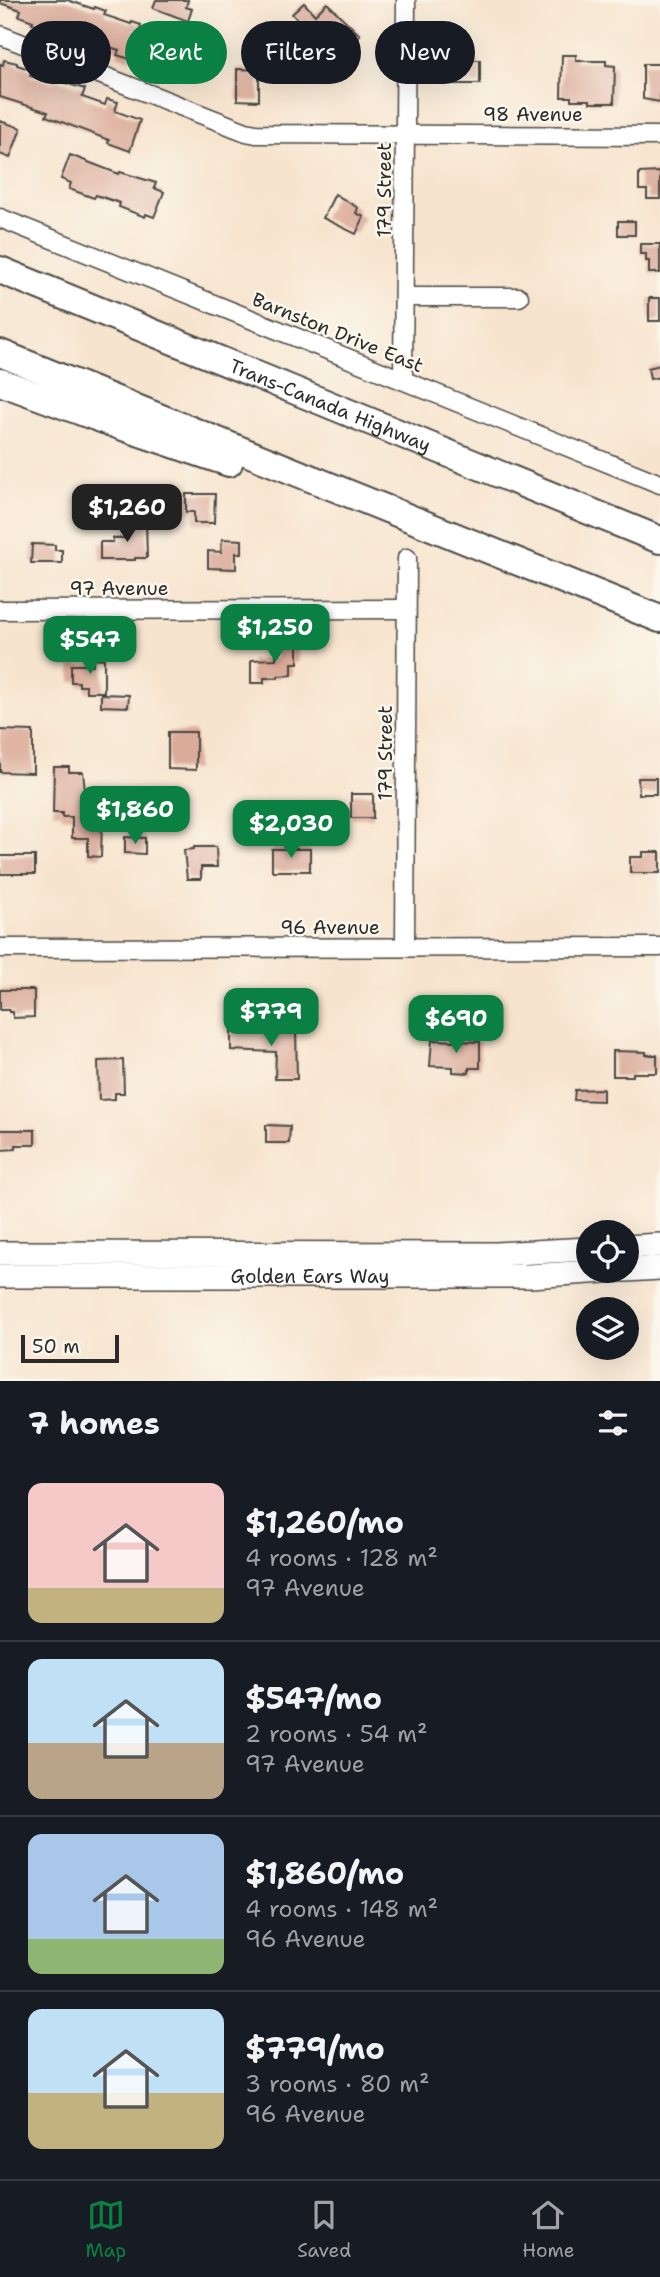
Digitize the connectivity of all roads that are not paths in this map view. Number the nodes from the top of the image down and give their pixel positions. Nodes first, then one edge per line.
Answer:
1 (406, 0) edge
2 (0, 35) edge
3 (405, 134) junction
4 (660, 136) edge
5 (0, 218) edge
6 (0, 270) edge
7 (404, 297) junction
8 (519, 297) dead end
9 (0, 353) edge
10 (402, 380) junction
11 (0, 382) edge
12 (660, 484) edge
13 (660, 540) edge
14 (407, 558) dead end
15 (510, 559) junction
16 (406, 609) junction
17 (0, 610) edge
18 (660, 619) edge
19 (405, 947) junction
20 (660, 947) edge
21 (0, 948) edge
22 (660, 1245) edge
23 (639, 1246) edge
24 (576, 1250) edge
25 (0, 1253) edge
26 (660, 1268) edge
27 (639, 1269) edge
28 (576, 1273) edge
29 (0, 1276) edge

1 - 3 street, 179 Street
2 - 3 street, 98 Avenue
3 - 4 street, 98 Avenue
3 - 7 street, 179 Street
5 - 10 street, Barnston Drive East
6 - 13 highway, Trans-Canada Highway
7 - 8 street
7 - 10 street, 179 Street
9 - 15 highway
10 - 12 street, Barnston Drive East
11 - 15 highway
14 - 16 street, 179 Street
15 - 18 highway
16 - 17 street, 97 Avenue
16 - 19 street, 179 Street
19 - 20 street, 96 Avenue
19 - 21 street, 96 Avenue
22 - 23 main road
24 - 25 main road, Golden Ears Way
26 - 27 main road
28 - 29 main road, Golden Ears Way

